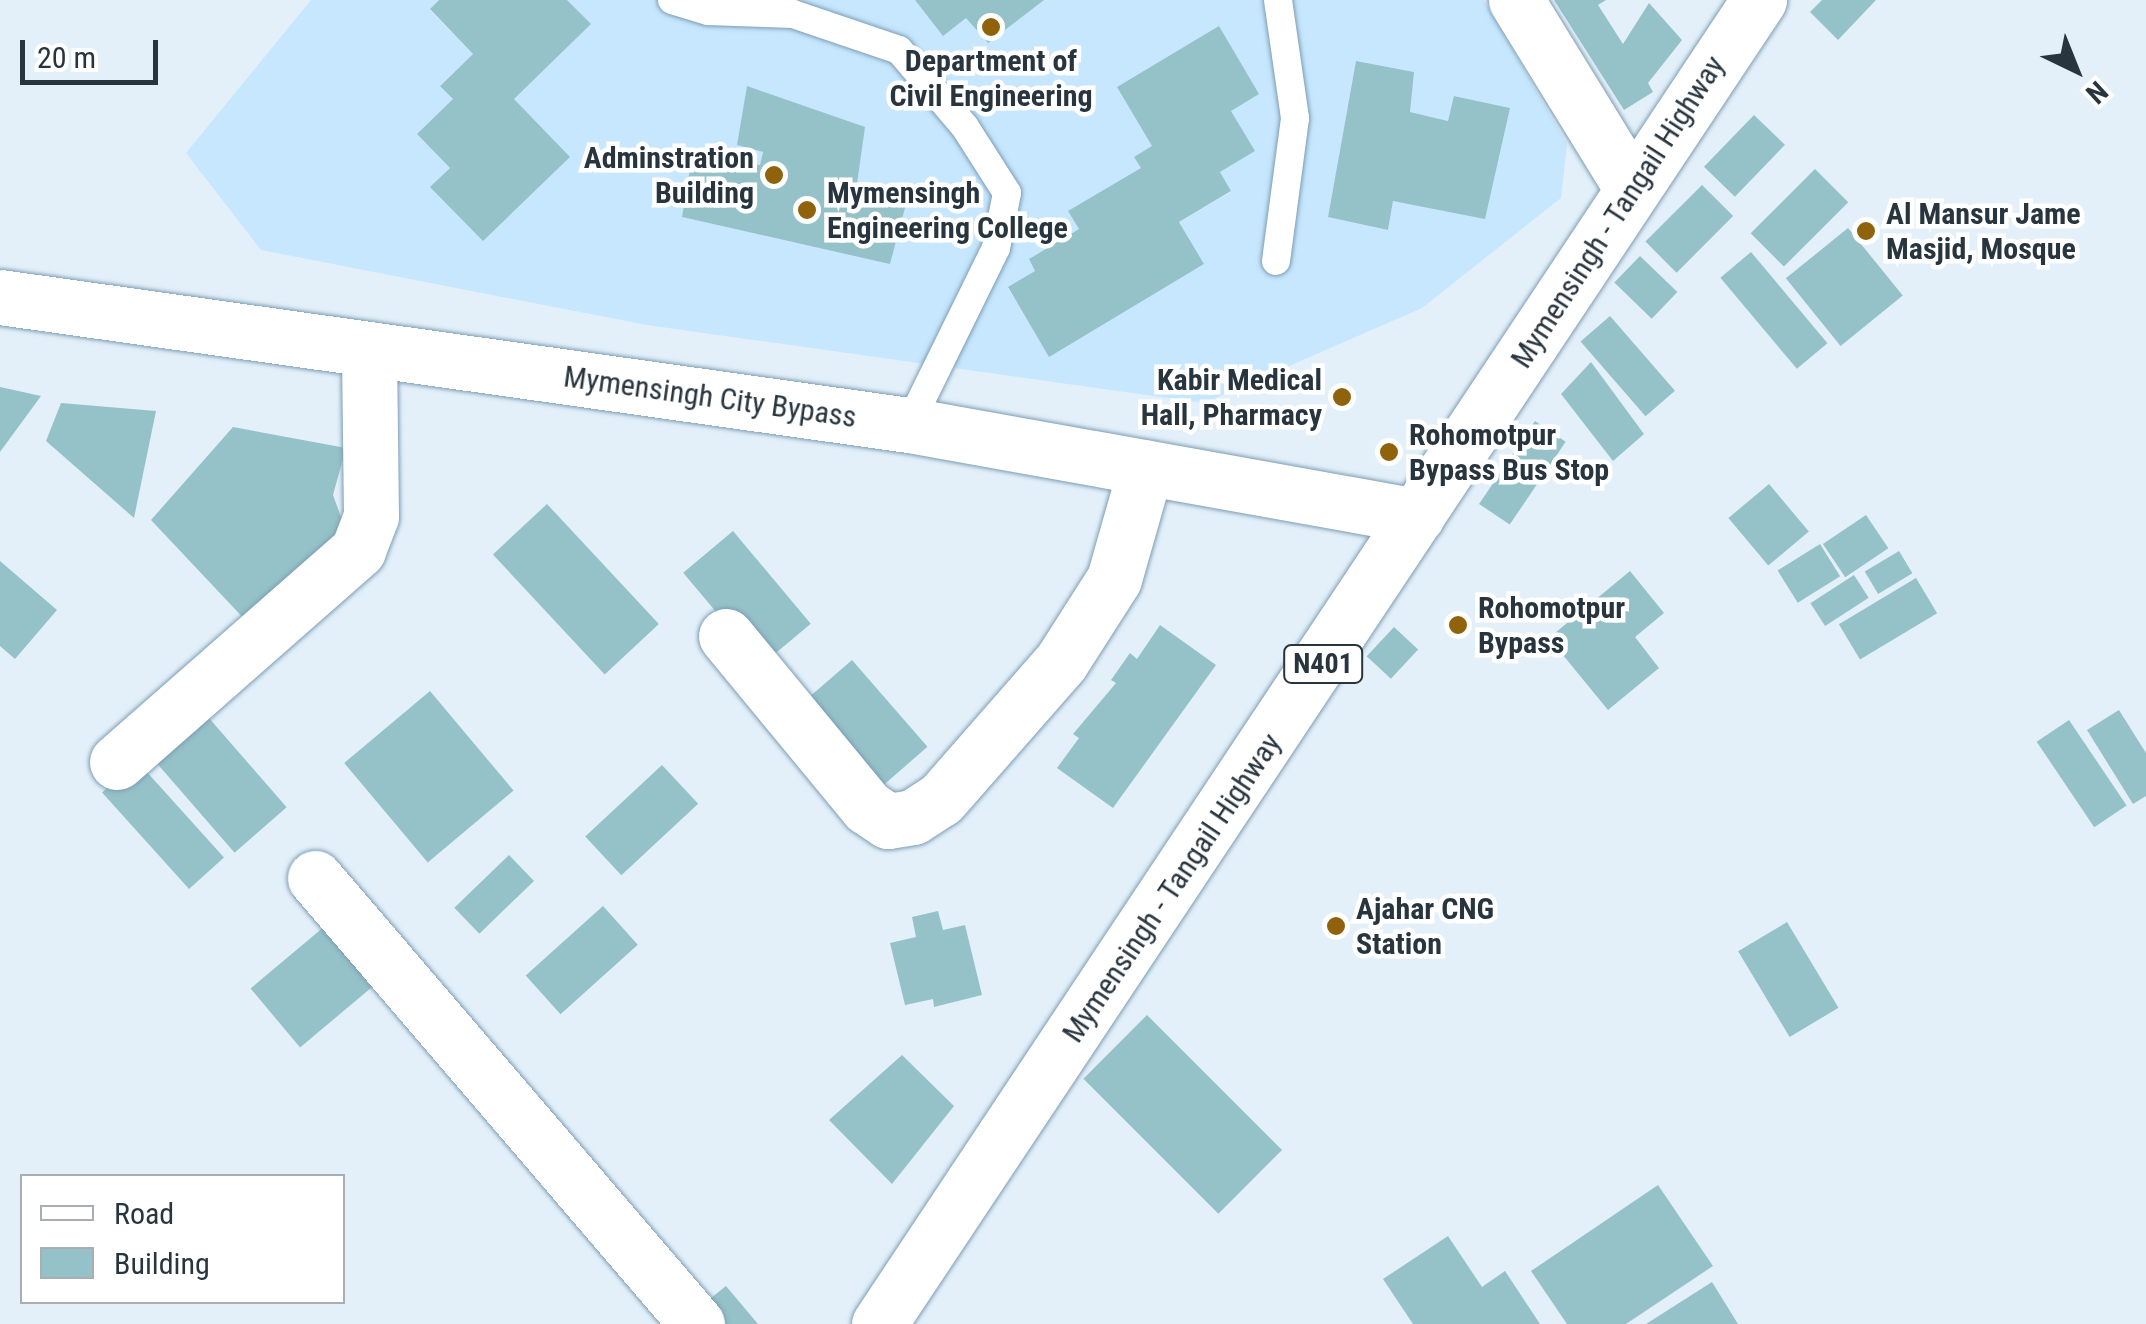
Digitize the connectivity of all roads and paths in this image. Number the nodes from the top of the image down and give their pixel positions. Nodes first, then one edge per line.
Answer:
1 (672, 0) edge
2 (1278, 0) edge
3 (1516, 0) edge
4 (1759, 0) edge
5 (1630, 185) junction
6 (1276, 261) dead end
7 (0, 296) edge
8 (370, 350) junction
9 (909, 424) junction
10 (1146, 467) junction
11 (1417, 516) junction
12 (726, 636) dead end
13 (117, 762) dead end
14 (315, 878) dead end
15 (697, 1324) edge
16 (879, 1324) edge

1 - 9 lane
2 - 6 lane
3 - 5 main road
4 - 5 main road, Mymensingh - Tangail Highway / N401
5 - 11 main road, Mymensingh - Tangail Highway / N401
7 - 8 main road, Mymensingh City Bypass
8 - 9 main road, Mymensingh City Bypass
8 - 13 main road
9 - 10 main road, Mymensingh City Bypass
10 - 11 main road, Mymensingh City Bypass
10 - 12 main road
11 - 16 main road, Mymensingh - Tangail Highway / N401
14 - 15 main road

